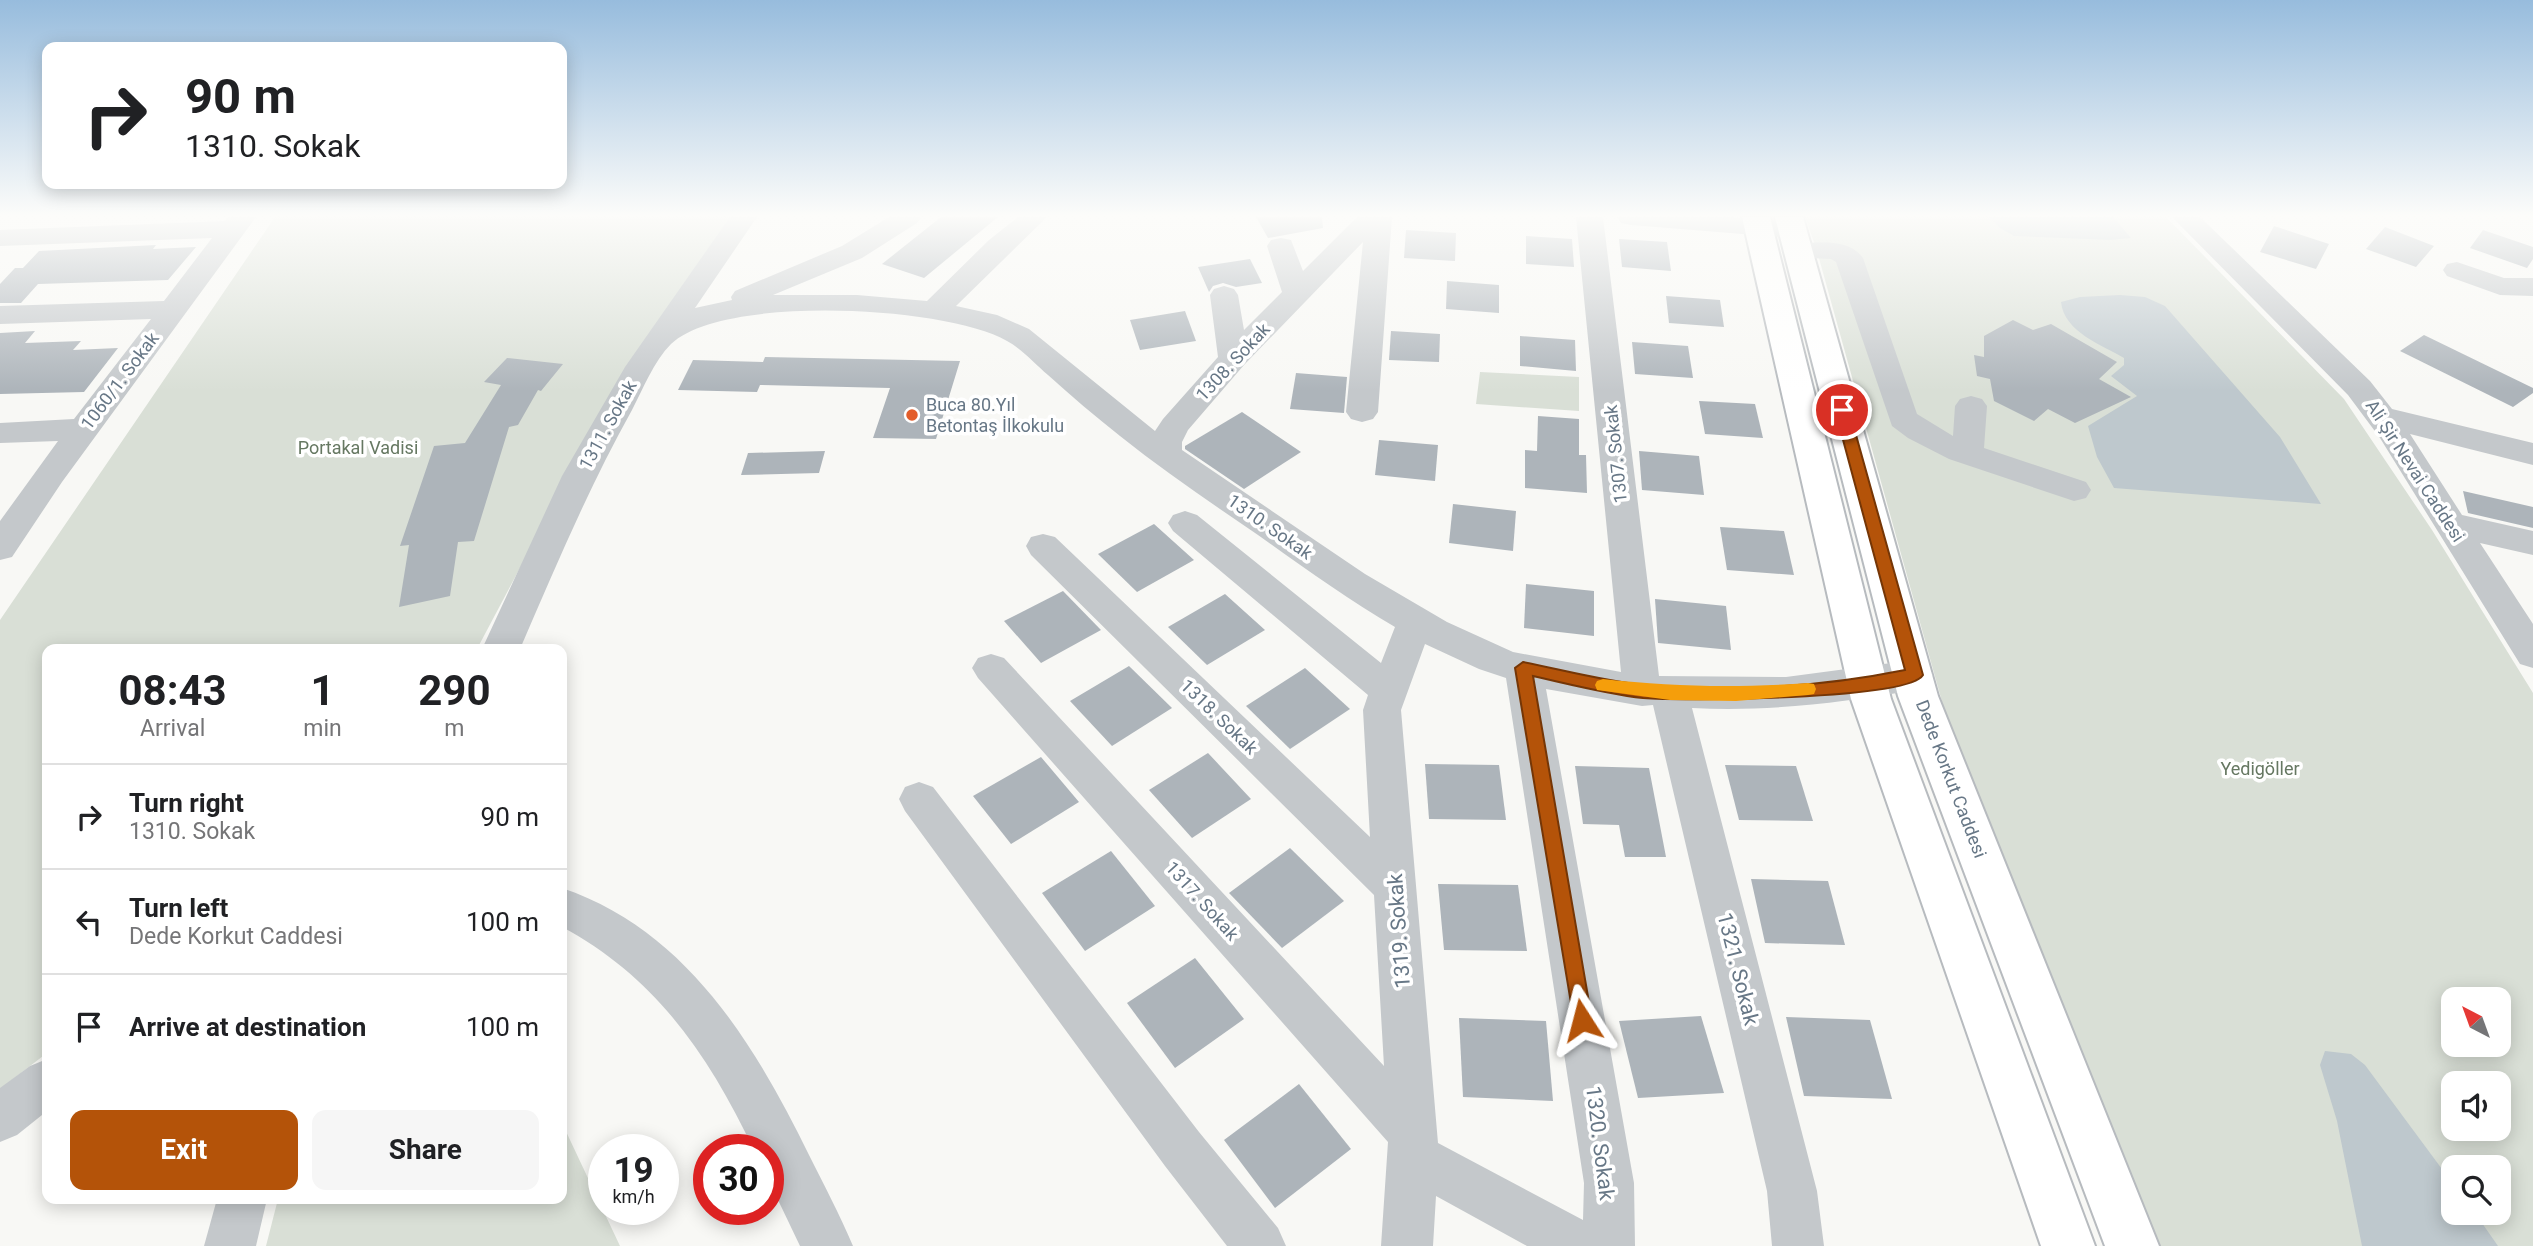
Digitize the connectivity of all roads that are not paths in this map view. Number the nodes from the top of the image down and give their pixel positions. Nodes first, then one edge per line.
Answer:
1 (199, 275) edge
2 (703, 275) edge
3 (796, 275) edge
4 (970, 275) edge
5 (1291, 275) edge
6 (1311, 275) edge
7 (1374, 275) edge
8 (1598, 275) edge
9 (1788, 275) edge
10 (1793, 275) edge
11 (1853, 275) edge
12 (2244, 275) edge
13 (2471, 275) edge
14 (2533, 286) edge
15 (1224, 295) dead end
16 (1297, 295) junction
17 (174, 309) junction
18 (935, 310) junction
19 (0, 315) edge
20 (696, 317) junction
21 (660, 338) junction
22 (1233, 359) junction
23 (1970, 406) dead end
24 (1362, 412) dead end
25 (2381, 417) junction
26 (84, 429) junction
27 (0, 433) edge
28 (1966, 452) junction
29 (1166, 454) junction
30 (2533, 454) edge
31 (2074, 490) dead end
32 (10, 518) edge
33 (1185, 523) dead end
34 (2451, 524) junction
35 (2533, 543) edge
36 (1043, 546) dead end
37 (0, 548) edge
38 (1415, 622) junction
39 (503, 644) edge
40 (2533, 654) edge
41 (991, 668) dead end
42 (1523, 668) junction
43 (1914, 675) junction
44 (1867, 684) junction
45 (1389, 691) junction
46 (1656, 692) junction
47 (919, 799) dead end
48 (1396, 889) junction
49 (567, 910) edge
50 (42, 1086) edge
51 (0, 1118) edge
52 (1413, 1145) junction
53 (241, 1204) edge
54 (230, 1246) edge
55 (827, 1246) edge
56 (1260, 1246) edge
57 (1407, 1246) edge
58 (1579, 1246) edge
59 (1609, 1246) edge
60 (1798, 1246) edge
61 (2068, 1246) edge
62 (2132, 1246) edge

1 - 17 street, 1060/1. Sokak
2 - 21 street, 1311. Sokak
3 - 20 street
4 - 18 street
5 - 16 street
6 - 16 street, 1308. Sokak
7 - 24 street
8 - 46 street, 1307. Sokak
9 - 44 main road
10 - 43 main road, Dede Korkut Caddesi
11 - 28 street
12 - 25 street, Ali Şir Nevai Caddesi
13 - 14 street
15 - 22 street
16 - 22 street, 1308. Sokak
17 - 19 street
17 - 26 street, 1060/1. Sokak
18 - 20 street, 1310. Sokak
18 - 29 street, 1310. Sokak
20 - 21 street, 1310. Sokak
21 - 39 street, 1311. Sokak
22 - 29 street, 1308. Sokak
23 - 28 street
25 - 30 street
25 - 34 street, Ali Şir Nevai Caddesi
26 - 27 street
26 - 32 street, 1060/1. Sokak
28 - 31 street
29 - 38 street, 1310. Sokak
32 - 37 street, 1060/1. Sokak
33 - 45 street
34 - 35 street
34 - 40 street, Ali Şir Nevai Caddesi
36 - 48 street, 1318. Sokak
38 - 42 street, 1310. Sokak
38 - 45 street, 1319. Sokak
41 - 52 street, 1317. Sokak
42 - 46 street, 1310. Sokak
42 - 59 street, 1320. Sokak
43 - 44 street, 1310. Sokak
43 - 62 main road, Dede Korkut Caddesi
44 - 46 street, 1310. Sokak
44 - 61 main road
45 - 48 street, 1319. Sokak
46 - 60 street, 1321. Sokak
47 - 56 street
48 - 52 street, 1319. Sokak
49 - 55 street
50 - 51 street
52 - 57 street, 1319. Sokak
52 - 58 street, 1317. Sokak
53 - 54 street

